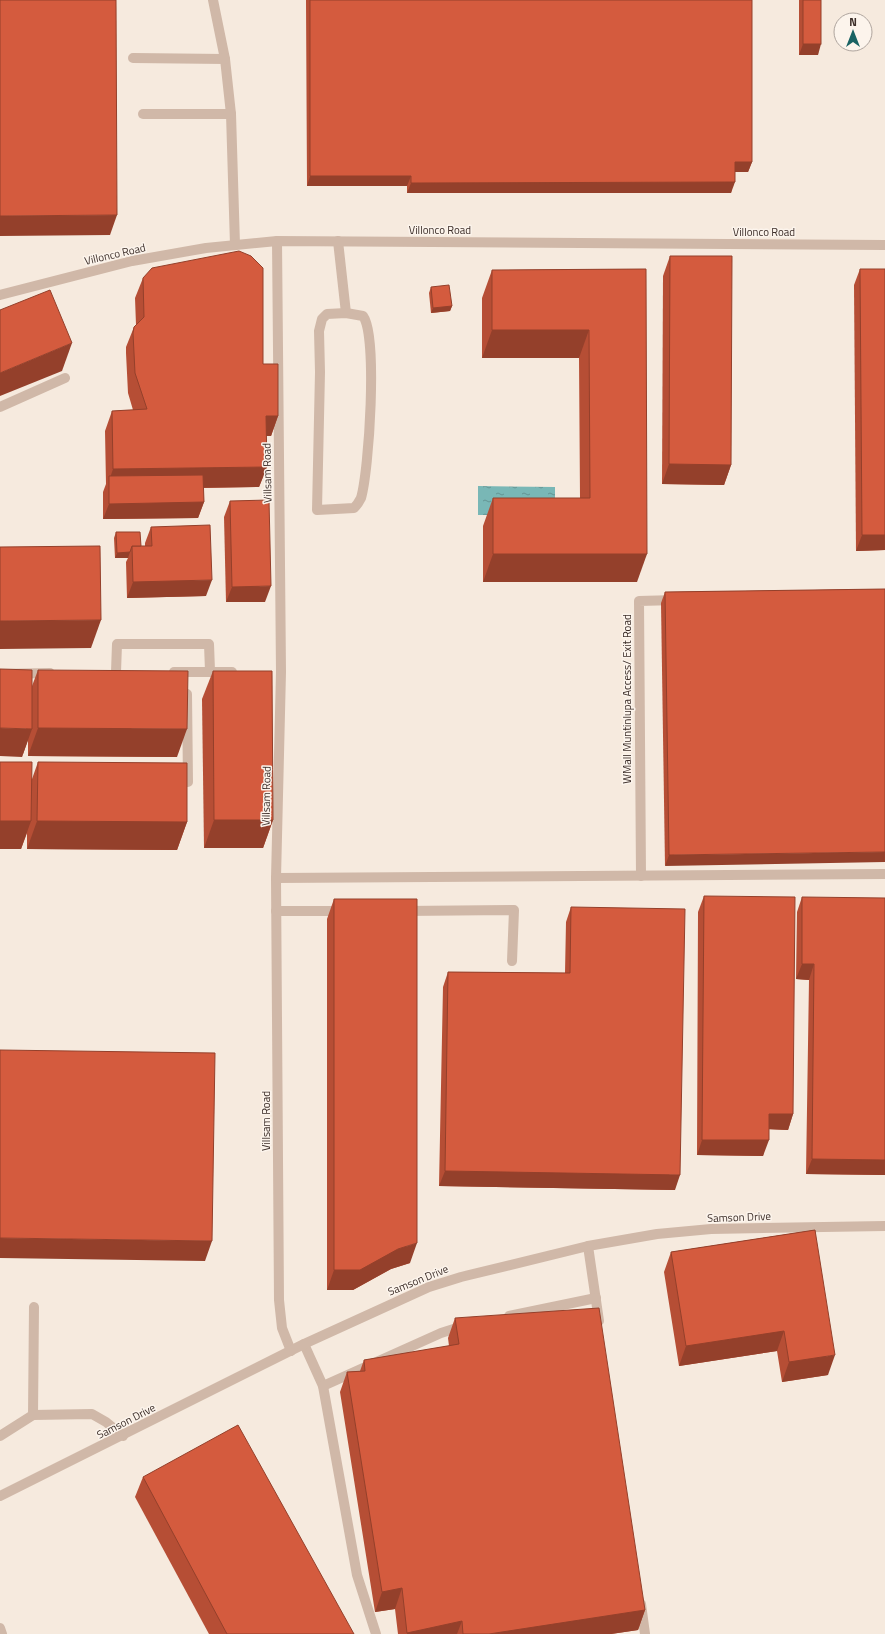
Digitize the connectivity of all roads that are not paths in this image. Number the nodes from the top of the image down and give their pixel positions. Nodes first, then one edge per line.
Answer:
1 (212, 0) edge
2 (133, 58) dead end
3 (225, 59) junction
4 (143, 114) dead end
5 (231, 114) junction
6 (277, 241) junction
7 (338, 241) junction
8 (235, 245) junction
9 (885, 245) edge
10 (0, 295) edge
11 (346, 313) junction
12 (65, 378) dead end
13 (0, 407) edge
14 (686, 600) edge
15 (210, 671) junction
16 (116, 672) edge
17 (163, 672) edge
18 (187, 672) junction
19 (245, 672) edge
20 (62, 673) edge
21 (0, 674) edge
22 (165, 782) edge
23 (885, 874) edge
24 (641, 876) junction
25 (276, 878) junction
26 (394, 910) edge
27 (276, 911) junction
28 (354, 911) edge
29 (512, 961) dead end
30 (885, 1226) edge
31 (588, 1246) junction
32 (596, 1298) junction
33 (34, 1307) dead end
34 (499, 1318) edge
35 (470, 1324) edge
36 (600, 1328) edge
37 (304, 1344) junction
38 (290, 1351) junction
39 (323, 1386) junction
40 (33, 1415) junction
41 (0, 1436) edge
42 (122, 1436) junction
43 (0, 1496) edge
44 (639, 1595) edge
45 (0, 1628) edge
46 (2, 1634) edge
47 (376, 1634) edge
48 (645, 1634) edge

1 - 3 street
2 - 3 street
3 - 5 street
4 - 5 street
5 - 8 street
6 - 7 street, Villonco Road
6 - 8 street, Villonco Road
6 - 25 street, Villsam Road
7 - 9 street, Villonco Road
7 - 11 street
8 - 10 street, Villonco Road
11 - 11 street
12 - 13 street
14 - 24 street, WMall Muntinlupa Access/ Exit Road
15 - 16 street
15 - 18 street
15 - 19 street
17 - 18 street
18 - 22 street
20 - 21 street
23 - 24 street
24 - 25 street
25 - 27 street, Villsam Road
26 - 29 street
27 - 28 street
27 - 38 street, Villsam Road
30 - 31 street, Samson Drive
31 - 32 street
31 - 37 street, Samson Drive
32 - 34 street
32 - 36 street
33 - 40 street
35 - 39 street
37 - 38 street, Samson Drive
37 - 39 street
38 - 42 street, Samson Drive
39 - 47 street
40 - 41 street
40 - 42 street
42 - 43 street, Samson Drive
44 - 48 street
45 - 46 street

